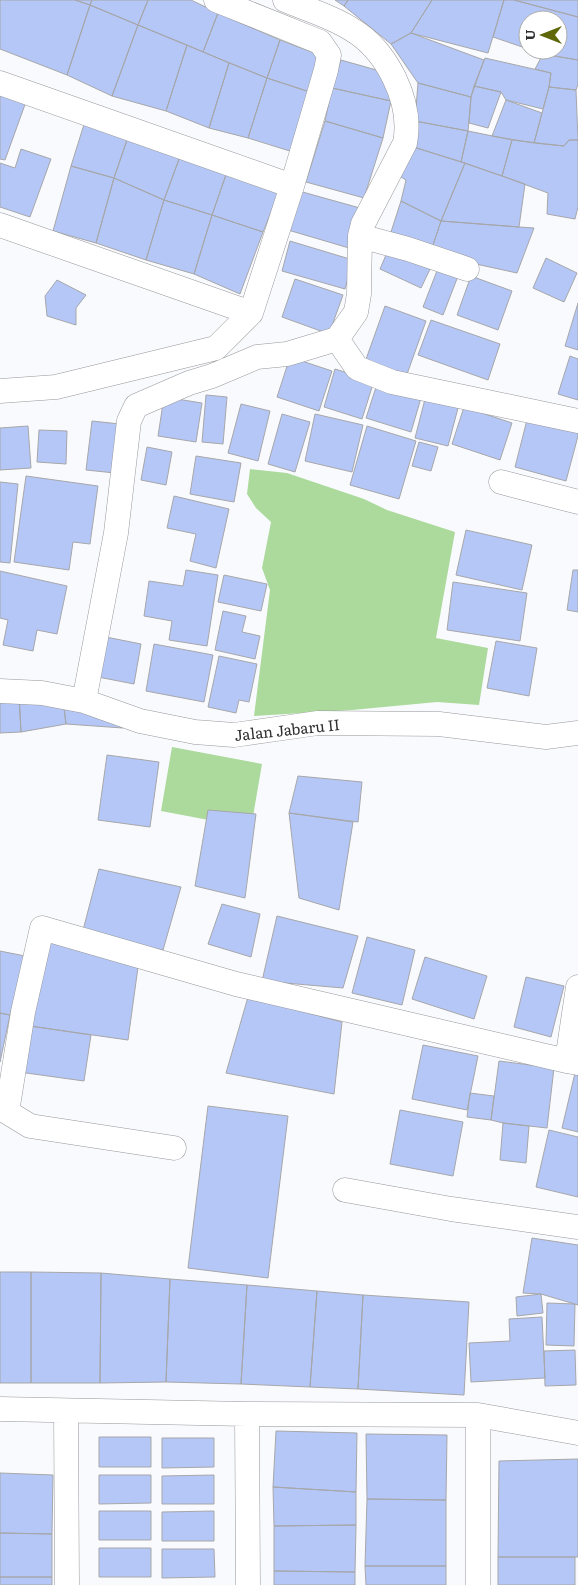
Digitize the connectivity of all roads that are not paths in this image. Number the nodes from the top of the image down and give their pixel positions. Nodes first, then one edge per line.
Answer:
1 (216, 0) edge
2 (285, 0) edge
3 (0, 83) edge
4 (292, 186) junction
5 (0, 224) edge
6 (360, 236) junction
7 (467, 269) dead end
8 (251, 312) junction
9 (337, 339) junction
10 (1, 390) edge
11 (578, 421) edge
12 (501, 482) dead end
13 (578, 502) edge
14 (0, 691) edge
15 (84, 701) junction
16 (578, 733) edge
17 (578, 987) edge
18 (572, 1062) edge
19 (174, 1148) dead end
20 (345, 1190) dead end
21 (578, 1227) edge
22 (0, 1409) edge
23 (66, 1411) junction
24 (247, 1414) junction
25 (478, 1415) junction
26 (578, 1432) edge
27 (67, 1585) edge
28 (248, 1585) edge
29 (478, 1585) edge

1 - 4 street
2 - 6 street
3 - 4 street
4 - 8 street
5 - 8 street
6 - 7 street
6 - 9 street
8 - 10 street
9 - 11 street
9 - 15 street
12 - 13 street
14 - 15 street, Jalan Jabaru II
15 - 16 street, Jalan Jabaru II
17 - 18 street
18 - 19 street
20 - 21 street
22 - 23 street
23 - 24 street
23 - 27 street
24 - 25 street
24 - 28 street
25 - 26 street
25 - 29 street

